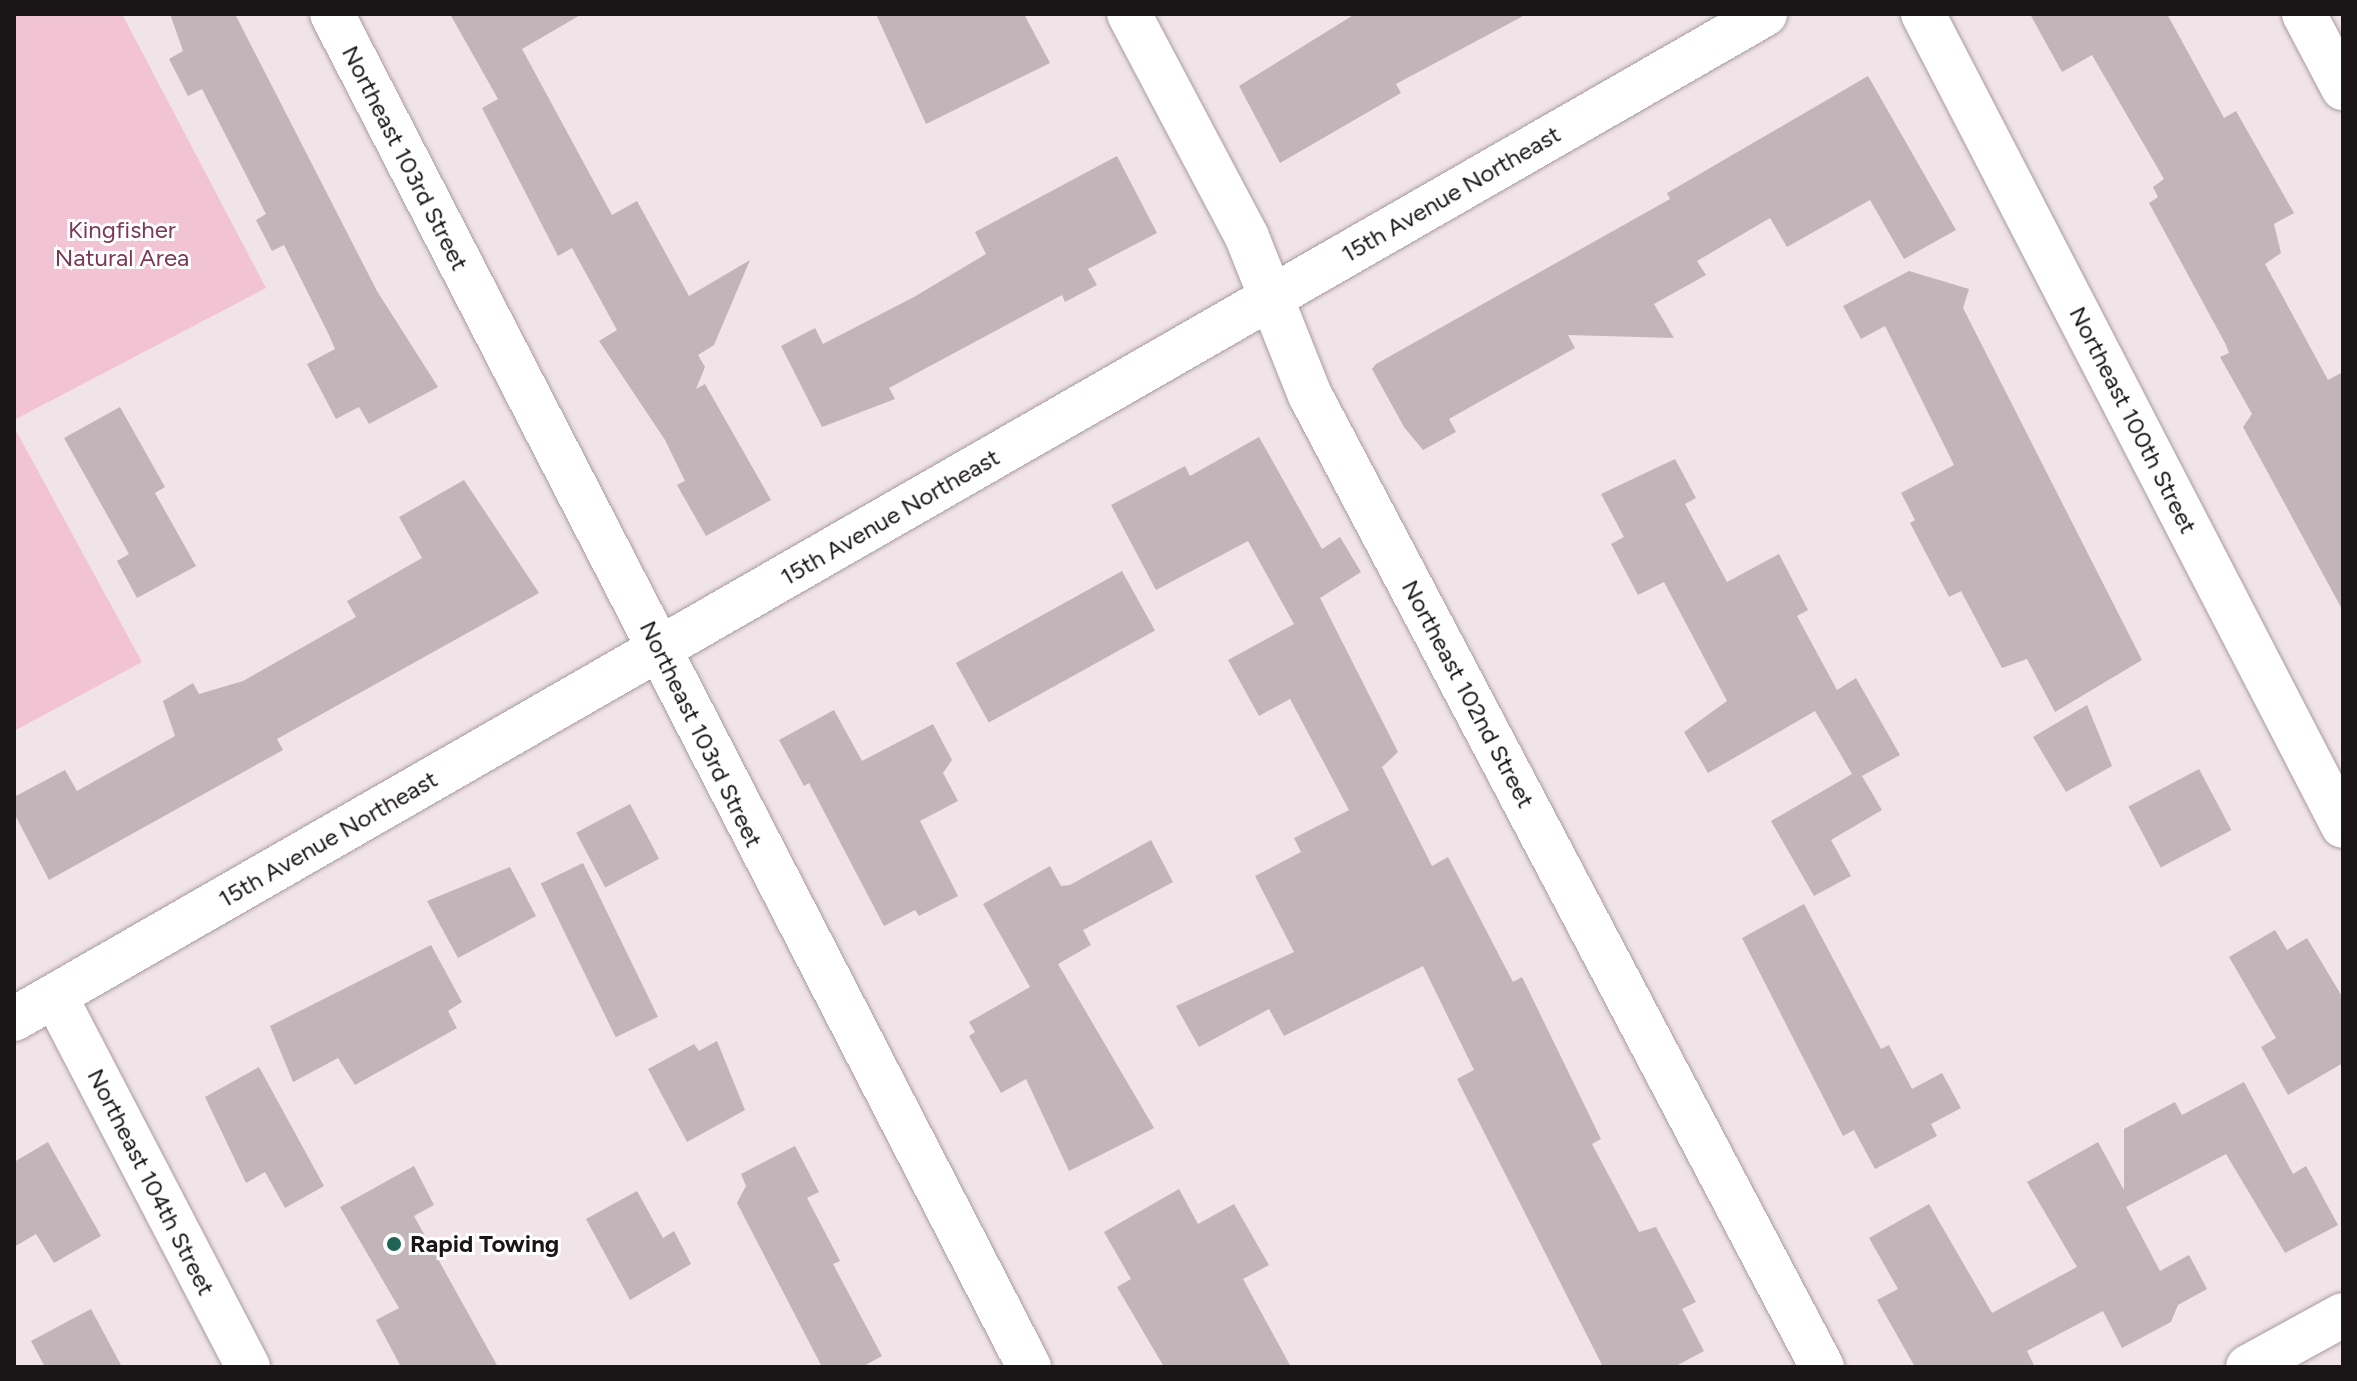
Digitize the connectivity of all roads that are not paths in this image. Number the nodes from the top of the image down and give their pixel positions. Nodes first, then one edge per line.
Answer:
1 (332, 14) edge
2 (1129, 14) edge
3 (1765, 14) edge
4 (1923, 14) edge
5 (2304, 14) edge
6 (2343, 88) edge
7 (1271, 297) junction
8 (663, 647) junction
9 (2343, 826) edge
10 (55, 996) junction
11 (14, 1019) edge
12 (2343, 1315) edge
13 (248, 1367) edge
14 (1029, 1367) edge
15 (1822, 1367) edge
16 (2248, 1367) edge

1 - 8 street, Northeast 103rd Street
2 - 7 street, Northeast 102nd Street
3 - 7 street, 15th Avenue Northeast
4 - 9 street, Northeast 100th Street
5 - 6 street
7 - 8 street, 15th Avenue Northeast
7 - 15 street, Northeast 102nd Street
8 - 10 street, 15th Avenue Northeast
8 - 14 street, Northeast 103rd Street
10 - 11 street, 15th Avenue Northeast
10 - 13 street, Northeast 104th Street
12 - 16 street

